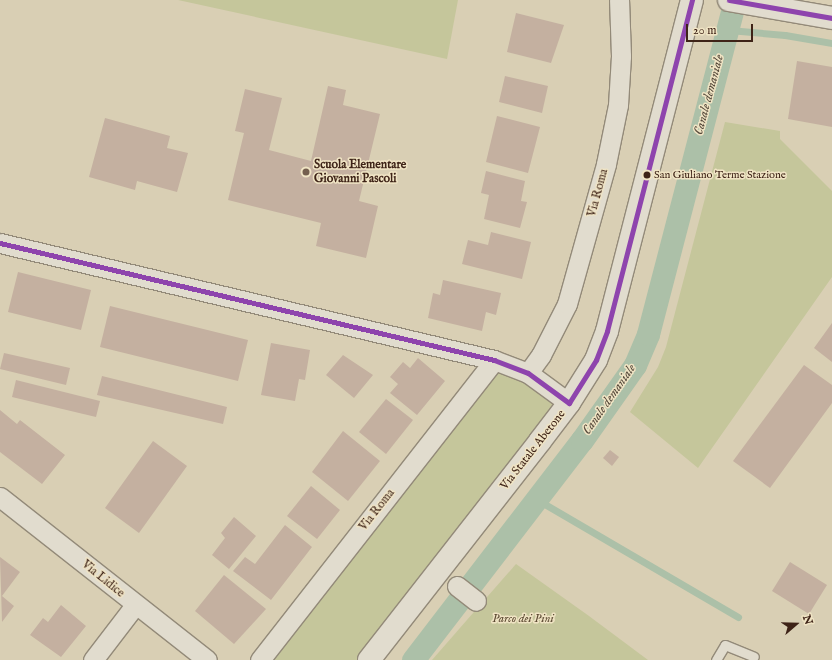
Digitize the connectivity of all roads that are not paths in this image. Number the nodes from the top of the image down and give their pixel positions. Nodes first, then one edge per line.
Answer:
1 (619, 0) edge
2 (692, 0) edge
3 (729, 0) edge
4 (832, 18) edge
5 (0, 243) edge
6 (494, 360) junction
7 (528, 373) junction
8 (569, 403) junction
9 (0, 497) edge
10 (457, 586) dead end
11 (476, 601) dead end
12 (135, 605) junction
13 (754, 657) dead end
14 (92, 660) edge
15 (207, 660) edge
16 (260, 660) edge
17 (369, 660) edge
18 (716, 660) edge

1 - 7 street, Via Roma
2 - 8 main road, Via Statale Abetone
3 - 4 main road
5 - 6 street
6 - 7 street
6 - 16 street, Via Roma
7 - 8 street
8 - 17 main road, Via Statale Abetone
9 - 12 street, Via Lidice
10 - 11 street
12 - 14 street
12 - 15 street, Via Lidice
13 - 18 lane

